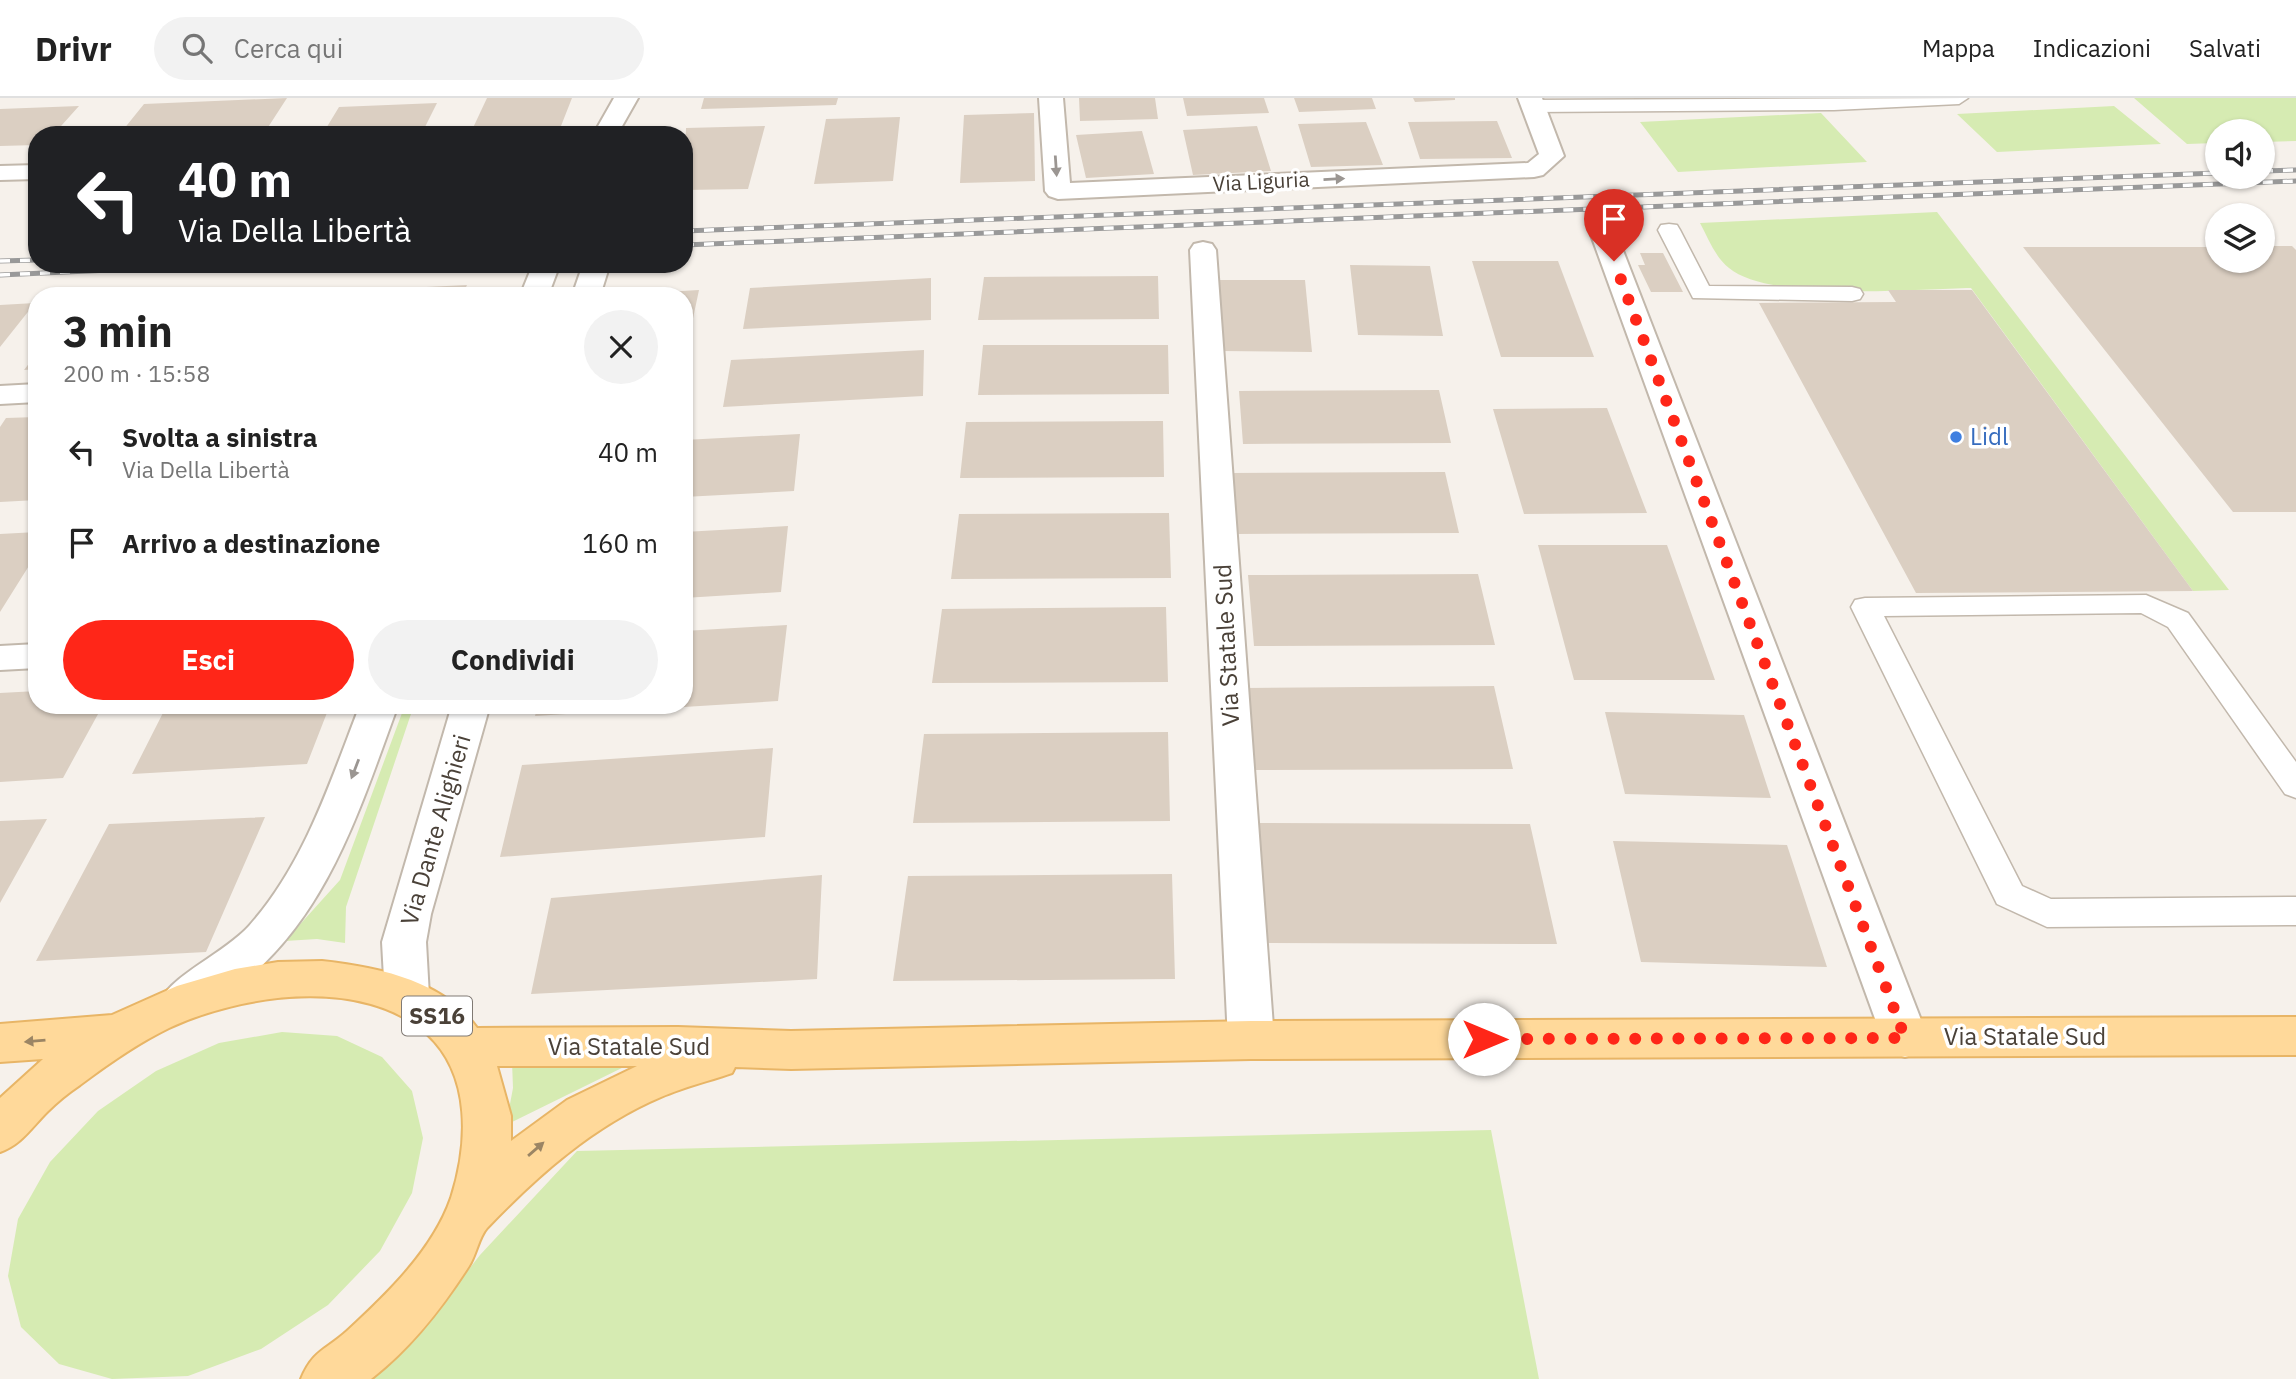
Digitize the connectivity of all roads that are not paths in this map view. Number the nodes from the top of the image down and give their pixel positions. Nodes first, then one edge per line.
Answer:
1 (1051, 98) edge
2 (1959, 98) edge
3 (639, 102) edge
4 (1531, 102) edge
5 (614, 126) edge
6 (28, 172) edge
7 (0, 173) edge
8 (1669, 230) dead end
9 (1604, 235) dead end
10 (1203, 250) dead end
11 (1852, 294) dead end
12 (28, 393) edge
13 (0, 395) edge
14 (28, 656) edge
15 (0, 658) edge
16 (376, 714) edge
17 (468, 714) edge
18 (2296, 786) edge
19 (2296, 911) edge
20 (407, 996) junction
21 (173, 1007) junction
22 (119, 1033) junction
23 (2296, 1036) edge
24 (1905, 1038) junction
25 (1251, 1040) junction
26 (0, 1043) edge
27 (467, 1047) junction
28 (791, 1050) junction
29 (0, 1131) edge
30 (471, 1214) junction
31 (328, 1379) edge

1 -> 4 street, Via Liguria
2 - 4 lane
3 - 5 street
6 - 7 street
8 - 11 lane
9 - 24 street
10 - 25 street, Via Statale Sud
12 - 13 street
14 - 15 street
16 -> 21 street
17 - 20 street, Via Dante Alighieri
18 - 19 lane
20 - 21 main road, SS16
20 - 27 main road, SS16
21 - 22 main road, SS16
22 -> 26 main road, SS16
22 - 29 main road, SS16
23 - 24 main road, Via Statale Sud / SS16
24 - 25 main road, Via Statale Sud / SS16
25 - 28 main road, Via Statale Sud / SS16
27 - 28 main road, Via Statale Sud / SS16
27 - 30 main road, SS16
30 -> 28 main road, Via Statale Sud / SS16
30 - 31 main road, SS16

